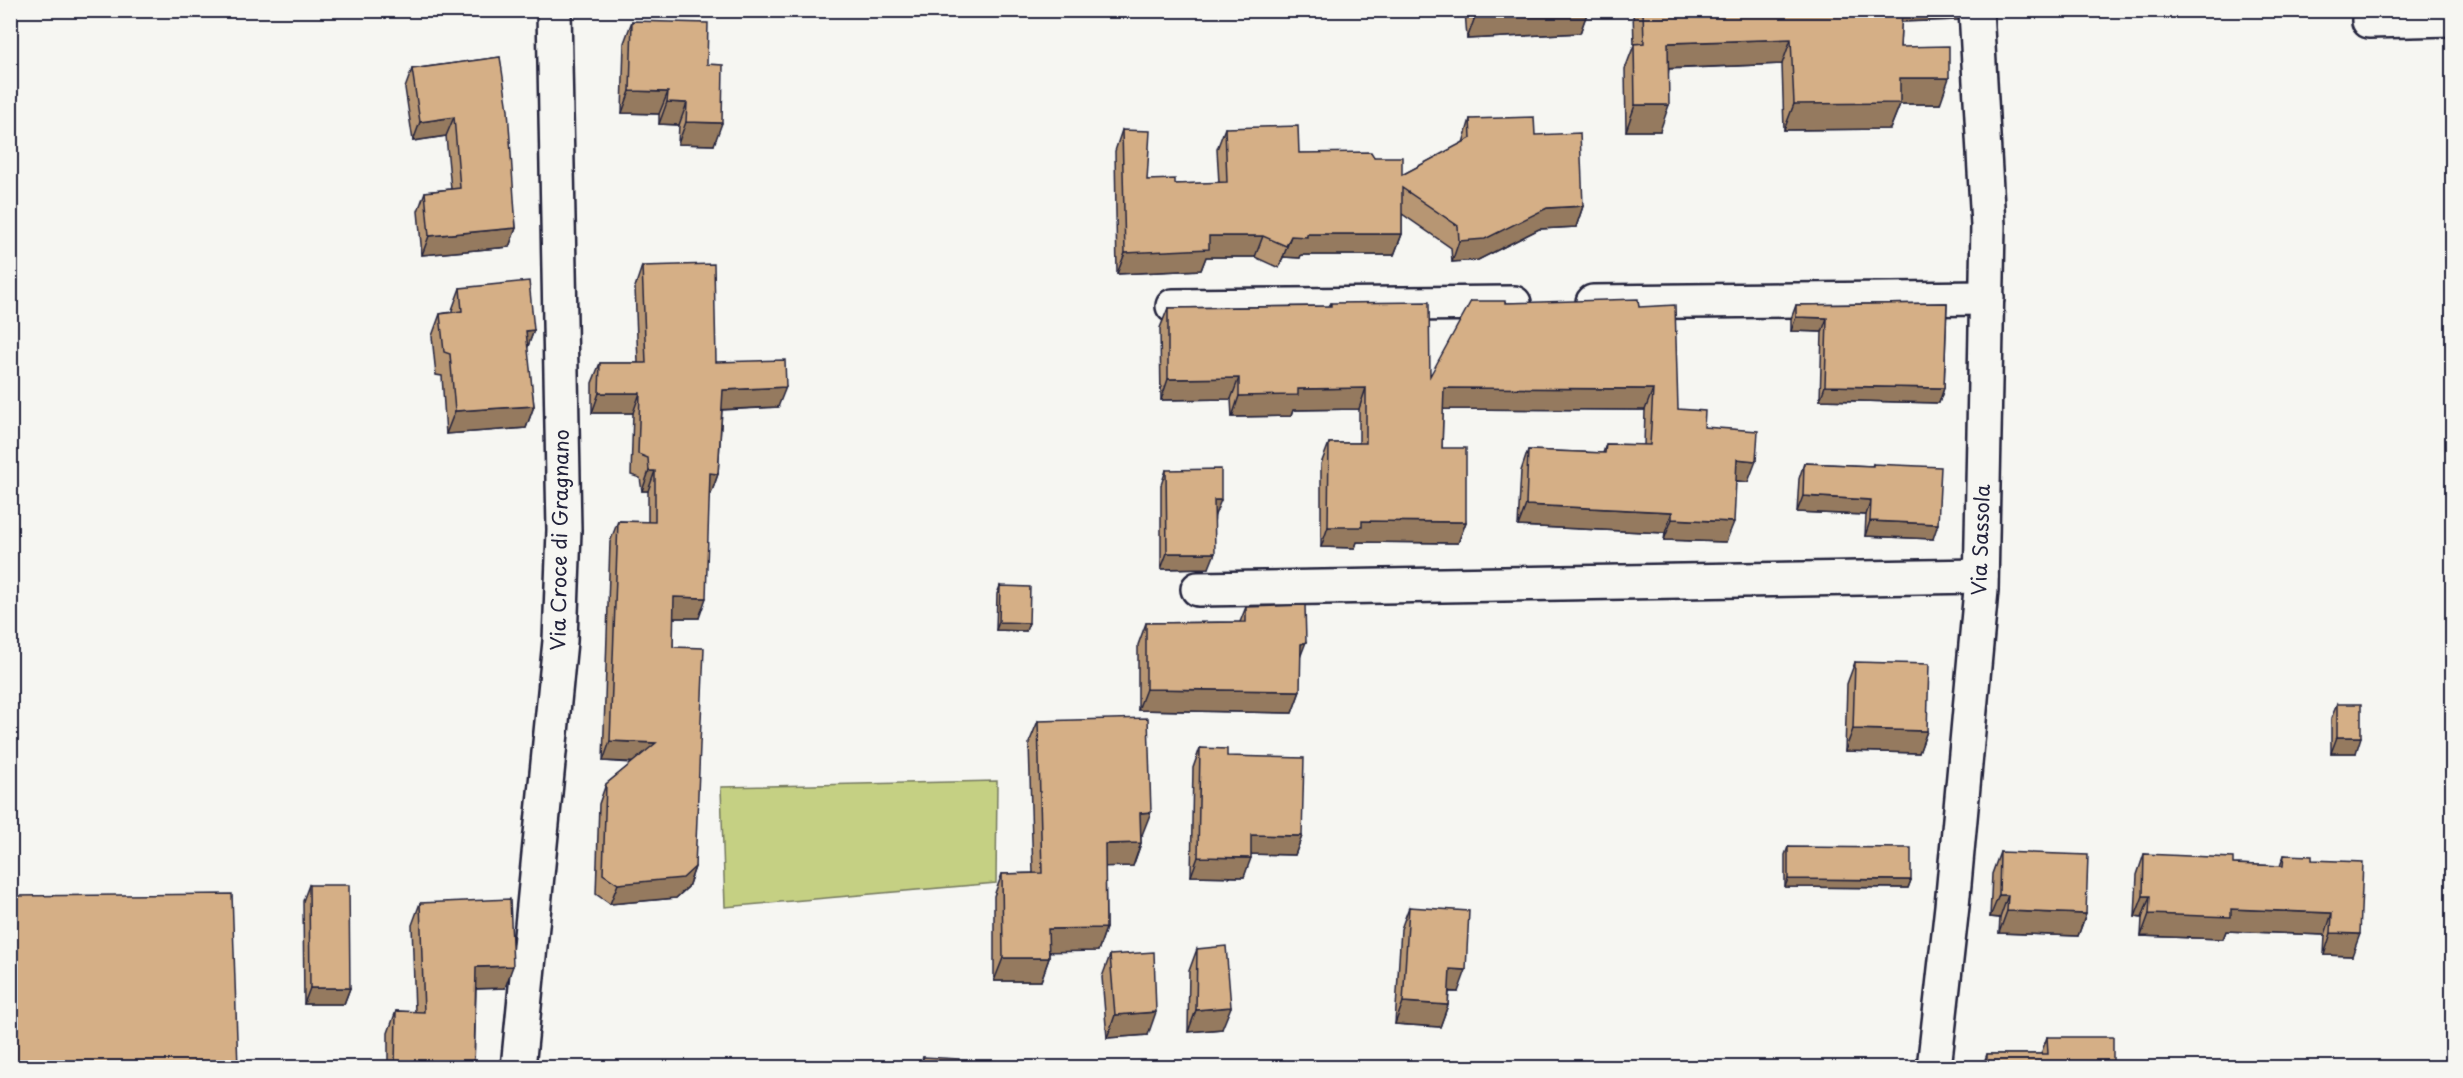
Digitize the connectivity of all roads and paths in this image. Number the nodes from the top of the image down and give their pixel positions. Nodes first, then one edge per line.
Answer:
1 (554, 10) edge
2 (1976, 10) edge
3 (2369, 10) edge
4 (2452, 19) edge
5 (1987, 298) junction
6 (1173, 306) edge
7 (1981, 576) junction
8 (1198, 589) dead end
9 (518, 1068) edge
10 (1934, 1068) edge

1 - 9 street, Via Croce di Gragnano
2 - 5 street, Via Sassola
3 - 4 street
5 - 6 street
5 - 7 street, Via Sassola
7 - 8 street
7 - 10 street, Via Sassola

